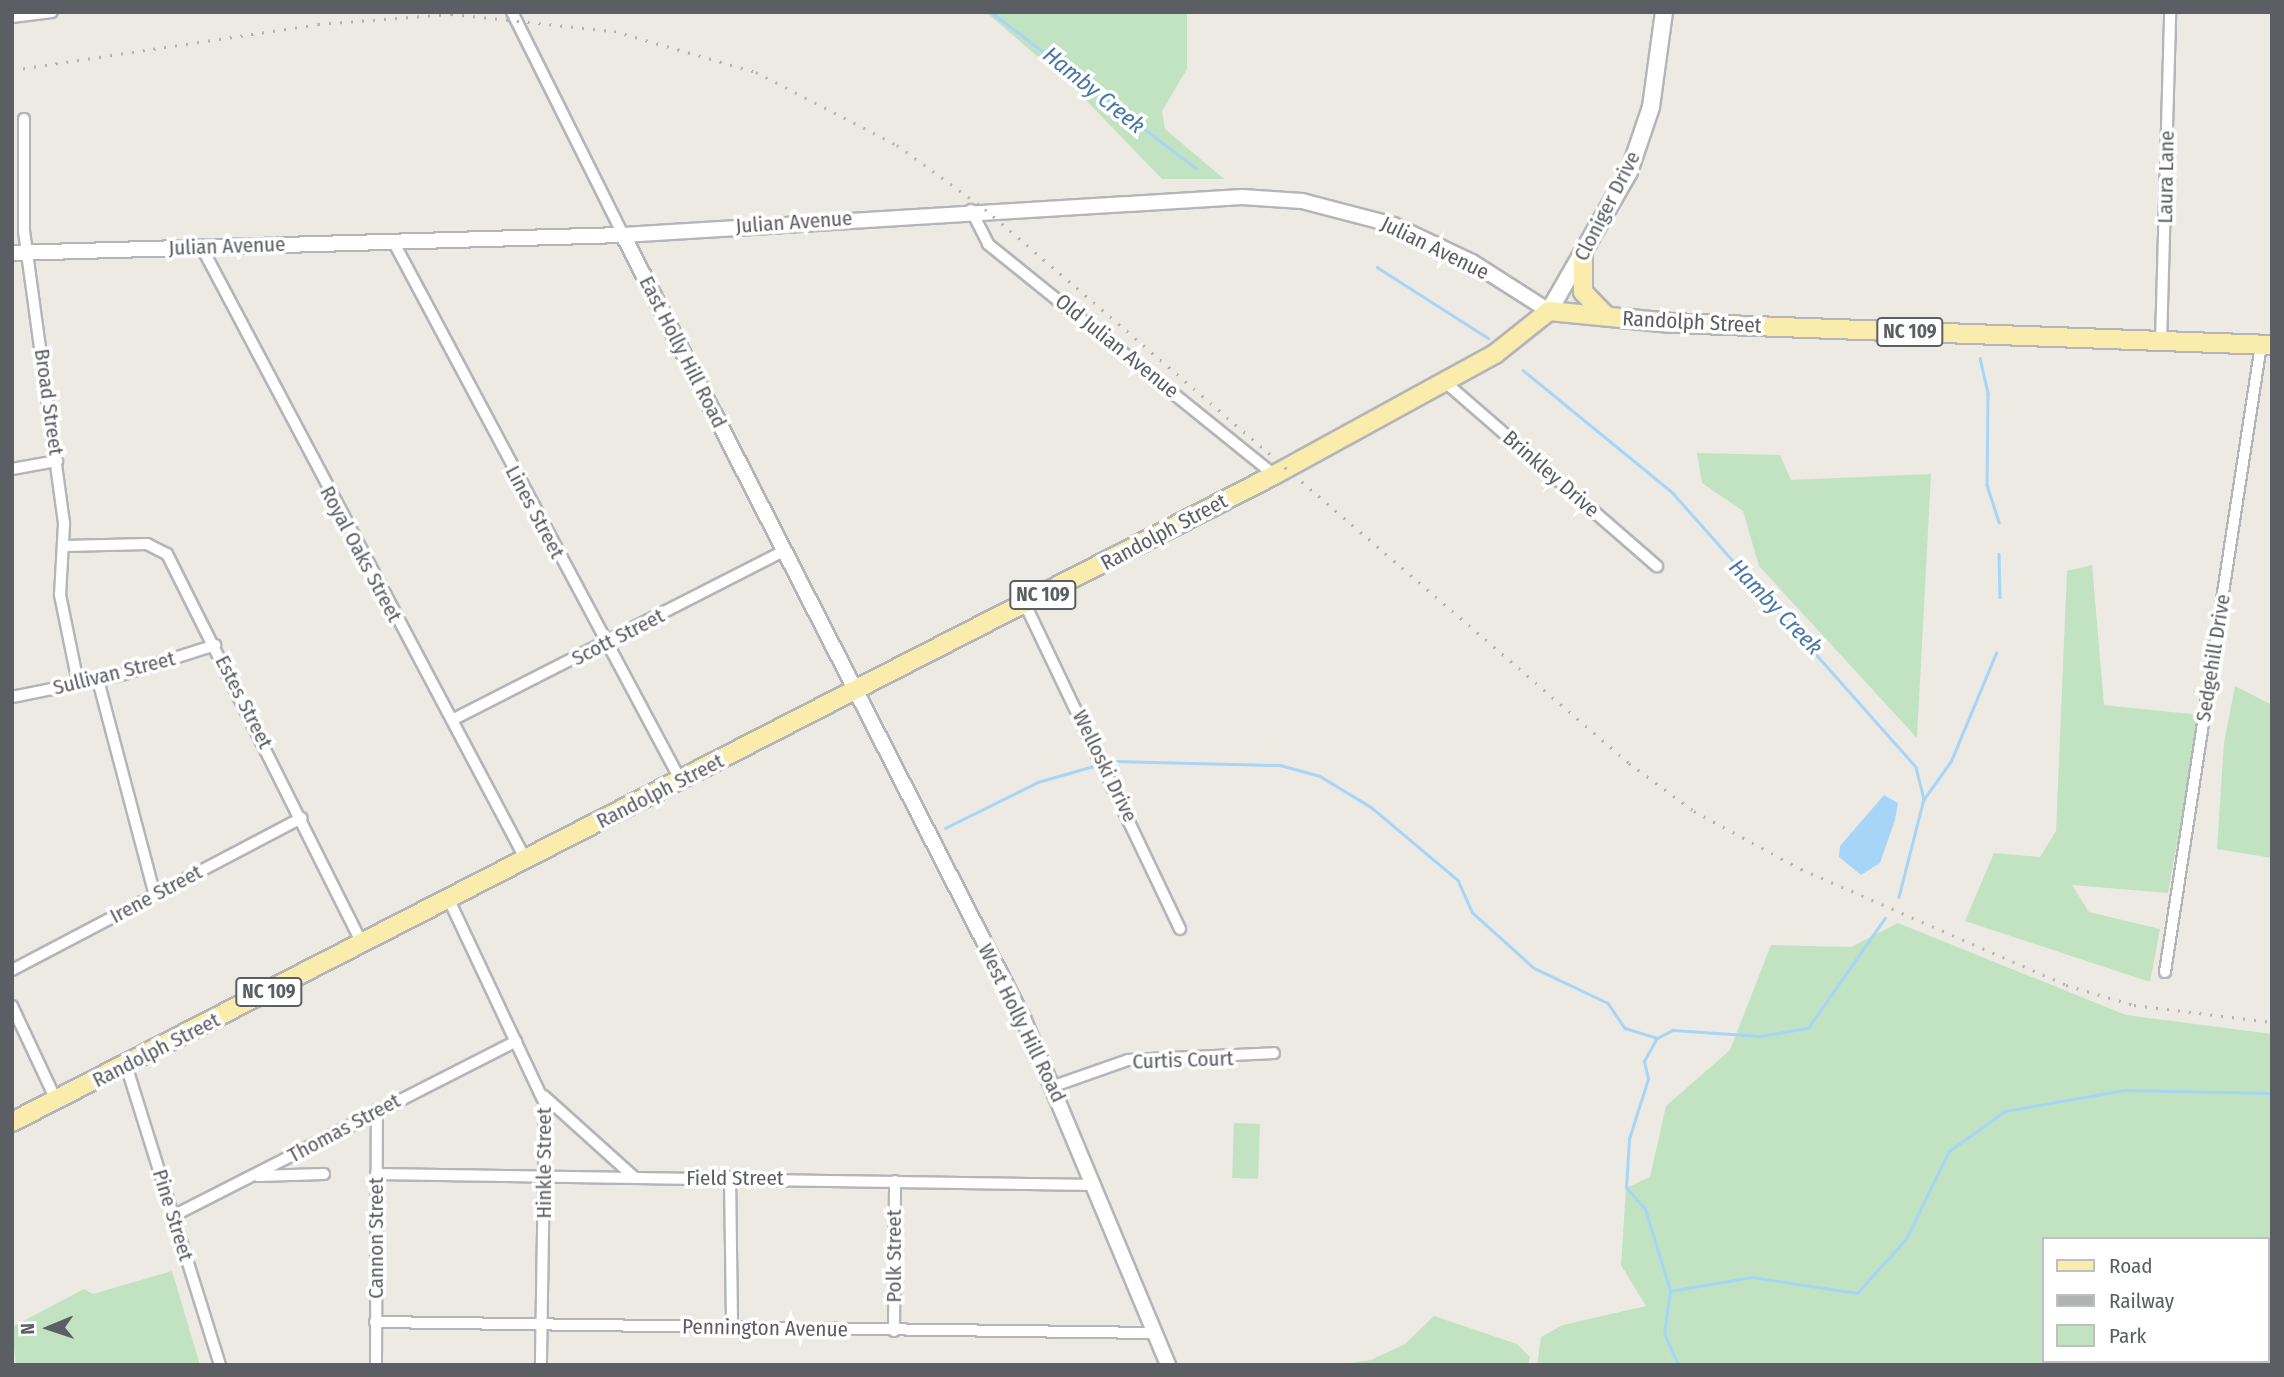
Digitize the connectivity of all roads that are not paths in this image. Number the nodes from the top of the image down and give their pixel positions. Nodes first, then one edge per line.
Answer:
1 (52, 12) edge
2 (512, 12) edge
3 (1664, 12) edge
4 (2170, 12) edge
5 (12, 17) edge
6 (23, 119) dead end
7 (971, 210) junction
8 (624, 235) junction
9 (393, 241) junction
10 (201, 246) junction
11 (12, 253) edge
12 (28, 253) junction
13 (1583, 256) junction
14 (1549, 311) junction
15 (1606, 316) junction
16 (2161, 341) junction
17 (2266, 345) edge
18 (1445, 382) junction
19 (57, 461) junction
20 (12, 468) edge
21 (1274, 475) junction
22 (65, 546) junction
23 (784, 551) junction
24 (1657, 566) dead end
25 (1025, 604) junction
26 (606, 644) junction
27 (215, 645) junction
28 (98, 680) junction
29 (78, 683) junction
30 (854, 692) junction
31 (12, 697) edge
32 (452, 720) junction
33 (681, 781) junction
34 (301, 818) junction
35 (526, 860) junction
36 (155, 895) junction
37 (449, 900) junction
38 (1180, 929) dead end
39 (363, 945) junction
40 (12, 971) edge
41 (2165, 972) dead end
42 (12, 1006) edge
43 (516, 1041) junction
44 (1274, 1053) dead end
45 (126, 1065) junction
46 (1054, 1086) junction
47 (544, 1096) junction
48 (56, 1100) junction
49 (377, 1111) junction
50 (12, 1122) edge
51 (324, 1174) dead end
52 (376, 1174) junction
53 (256, 1176) junction
54 (545, 1176) junction
55 (730, 1177) junction
56 (635, 1178) junction
57 (895, 1181) junction
58 (1095, 1185) junction
59 (173, 1216) junction
60 (375, 1322) junction
61 (542, 1324) junction
62 (732, 1328) junction
63 (894, 1331) junction
64 (1155, 1333) junction
65 (220, 1365) edge
66 (376, 1365) edge
67 (541, 1365) edge
68 (1168, 1365) edge

1 - 5 street
2 - 8 street, East Holly Hill Road
3 - 13 main road, Cloniger Drive
4 - 16 street, Laura Lane
6 - 12 street, Broad Street
7 - 8 street, Julian Avenue
7 - 14 street, Julian Avenue
7 - 21 street, Old Julian Avenue
8 - 9 street, Julian Avenue
8 - 23 street, East Holly Hill Road
9 - 10 street, Julian Avenue
9 - 26 street, Lines Street
10 - 12 street, Julian Avenue
10 - 32 street, Royal Oaks Street
11 - 12 street, Julian Avenue
12 - 19 street, Broad Street
13 - 14 main road, Cloniger Drive
13 - 15 main road
14 - 15 main road, Randolph Street / NC 109
14 - 18 main road, Randolph Street / NC 109
15 - 16 main road, Randolph Street / NC 109
16 - 17 main road, Randolph Street / NC 109
17 - 41 street, Sedgehill Drive
18 - 21 main road, Randolph Street / NC 109
18 - 24 street, Brinkley Drive
19 - 20 street
19 - 22 street, Broad Street
21 - 25 main road, Randolph Street / NC 109
22 - 27 street, Estes Street
22 - 29 street, Broad Street
23 - 26 street, Scott Street
23 - 30 street, East Holly Hill Road
25 - 30 main road, Randolph Street / NC 109
25 - 38 street, Welloski Drive
26 - 32 street, Scott Street
26 - 33 street, Lines Street
27 - 28 street, Sullivan Street
27 - 34 street, Estes Street
28 - 29 street, Sullivan Street
28 - 36 street
29 - 31 street, Sullivan Street
30 - 33 main road, Randolph Street / NC 109
30 - 46 street, West Holly Hill Road
32 - 35 street, Royal Oaks Street
33 - 35 main road, Randolph Street / NC 109
34 - 36 street, Irene Street
34 - 39 street, Estes Street
35 - 37 main road, Randolph Street / NC 109
36 - 40 street, Irene Street
37 - 39 main road, Randolph Street / NC 109
37 - 43 street, Hinkle Street
39 - 45 main road, Randolph Street / NC 109
42 - 48 street
43 - 47 street, Hinkle Street
43 - 49 street, Thomas Street
44 - 46 street, Curtis Court
45 - 48 main road, Randolph Street / NC 109
45 - 59 street, Pine Street
46 - 58 street, West Holly Hill Road
47 - 54 street, Hinkle Street
47 - 56 street
48 - 50 main road, Randolph Street / NC 109
49 - 52 street, Cannon Street
49 - 53 street, Thomas Street
51 - 53 street
52 - 54 street, Field Street
52 - 60 street, Cannon Street
53 - 59 street, Thomas Street
54 - 56 street, Field Street
54 - 61 street, Hinkle Street
55 - 56 street, Field Street
55 - 57 street, Field Street
55 - 62 street
57 - 58 street, Field Street
57 - 63 street, Polk Street
58 - 64 street, West Holly Hill Road
59 - 65 street, Pine Street
60 - 61 street, Pennington Avenue
60 - 66 street, Cannon Street
61 - 62 street, Pennington Avenue
61 - 67 street, Hinkle Street
62 - 63 street, Pennington Avenue
63 - 64 street, Pennington Avenue
64 - 68 street, West Holly Hill Road

